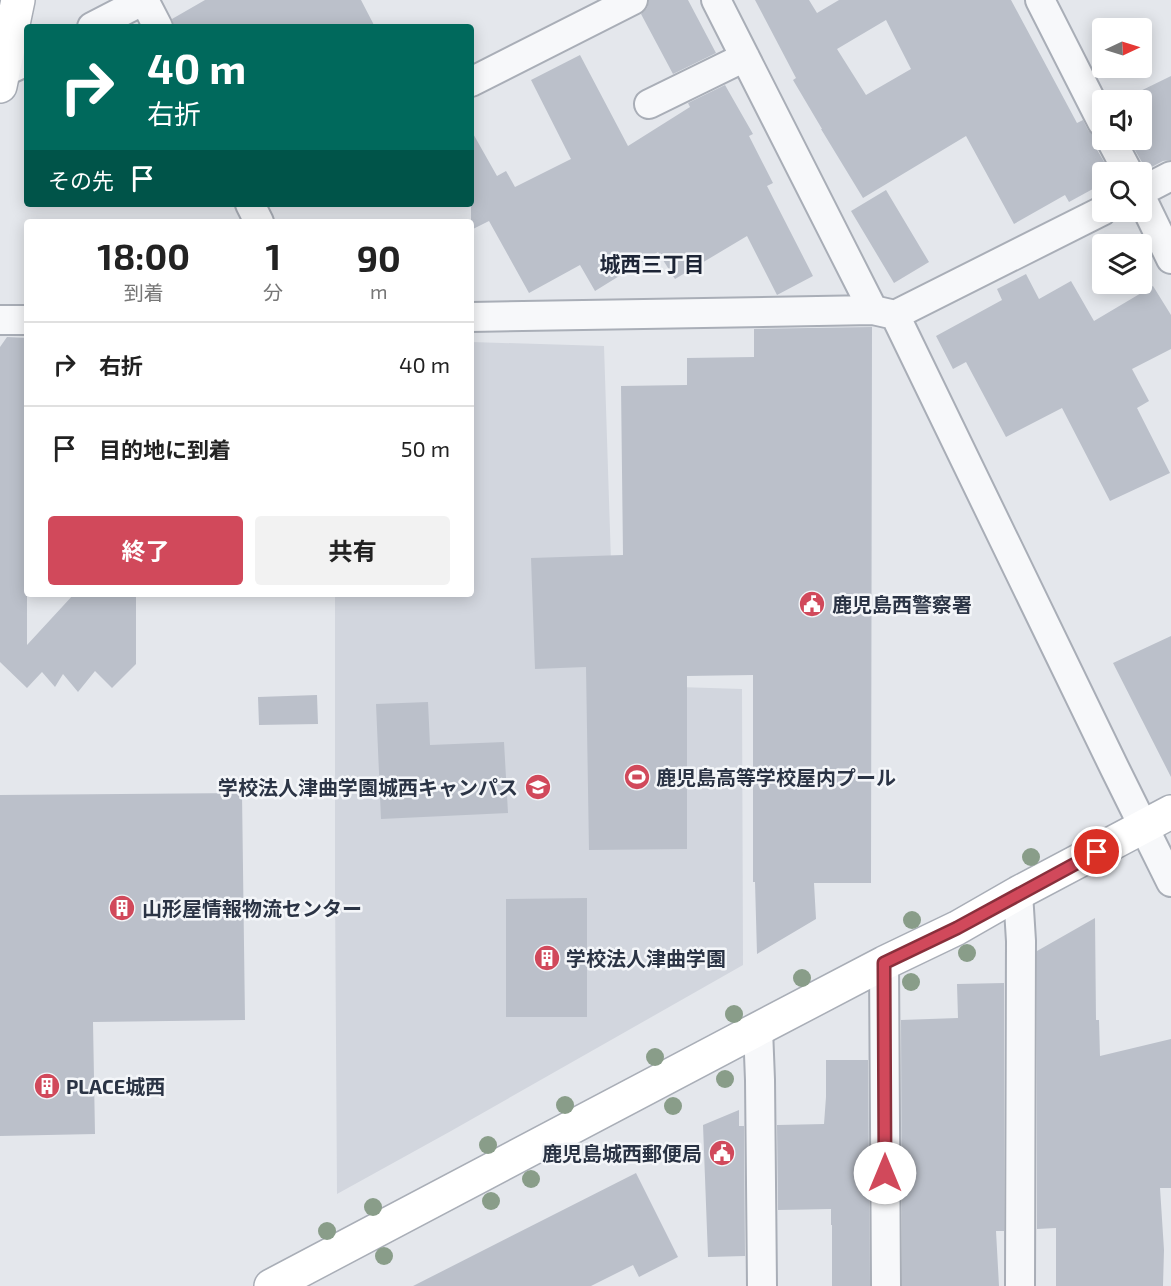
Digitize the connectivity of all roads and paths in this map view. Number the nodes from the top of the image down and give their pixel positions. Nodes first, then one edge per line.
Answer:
1 (18, 0) edge
2 (633, 0) edge
3 (716, 0) edge
4 (1040, 0) edge
5 (98, 24) edge
6 (156, 24) edge
7 (745, 57) junction
8 (7, 74) edge
9 (474, 80) edge
10 (1092, 102) edge
11 (649, 104) dead end
12 (1171, 176) edge
13 (1152, 186) edge
14 (1092, 216) edge
15 (1152, 220) edge
16 (1171, 259) edge
17 (884, 312) junction
18 (474, 317) edge
19 (0, 320) edge
20 (24, 320) edge
21 (1158, 819) edge
22 (1171, 882) edge
23 (1018, 893) junction
24 (884, 963) junction
25 (758, 1029) junction
26 (271, 1286) edge
27 (762, 1286) edge
28 (886, 1286) edge
29 (1020, 1286) edge

1 - 8 street
2 - 9 street
3 - 7 street
4 - 10 street
5 - 6 street
7 - 11 street
7 - 17 street
12 - 13 street
14 - 17 street
15 - 16 street
17 - 18 street
17 - 21 street
19 - 20 street
21 - 22 street
21 - 23 street
23 - 24 street
23 - 29 street
24 - 25 street
24 - 28 street
25 - 26 street
25 - 27 street

